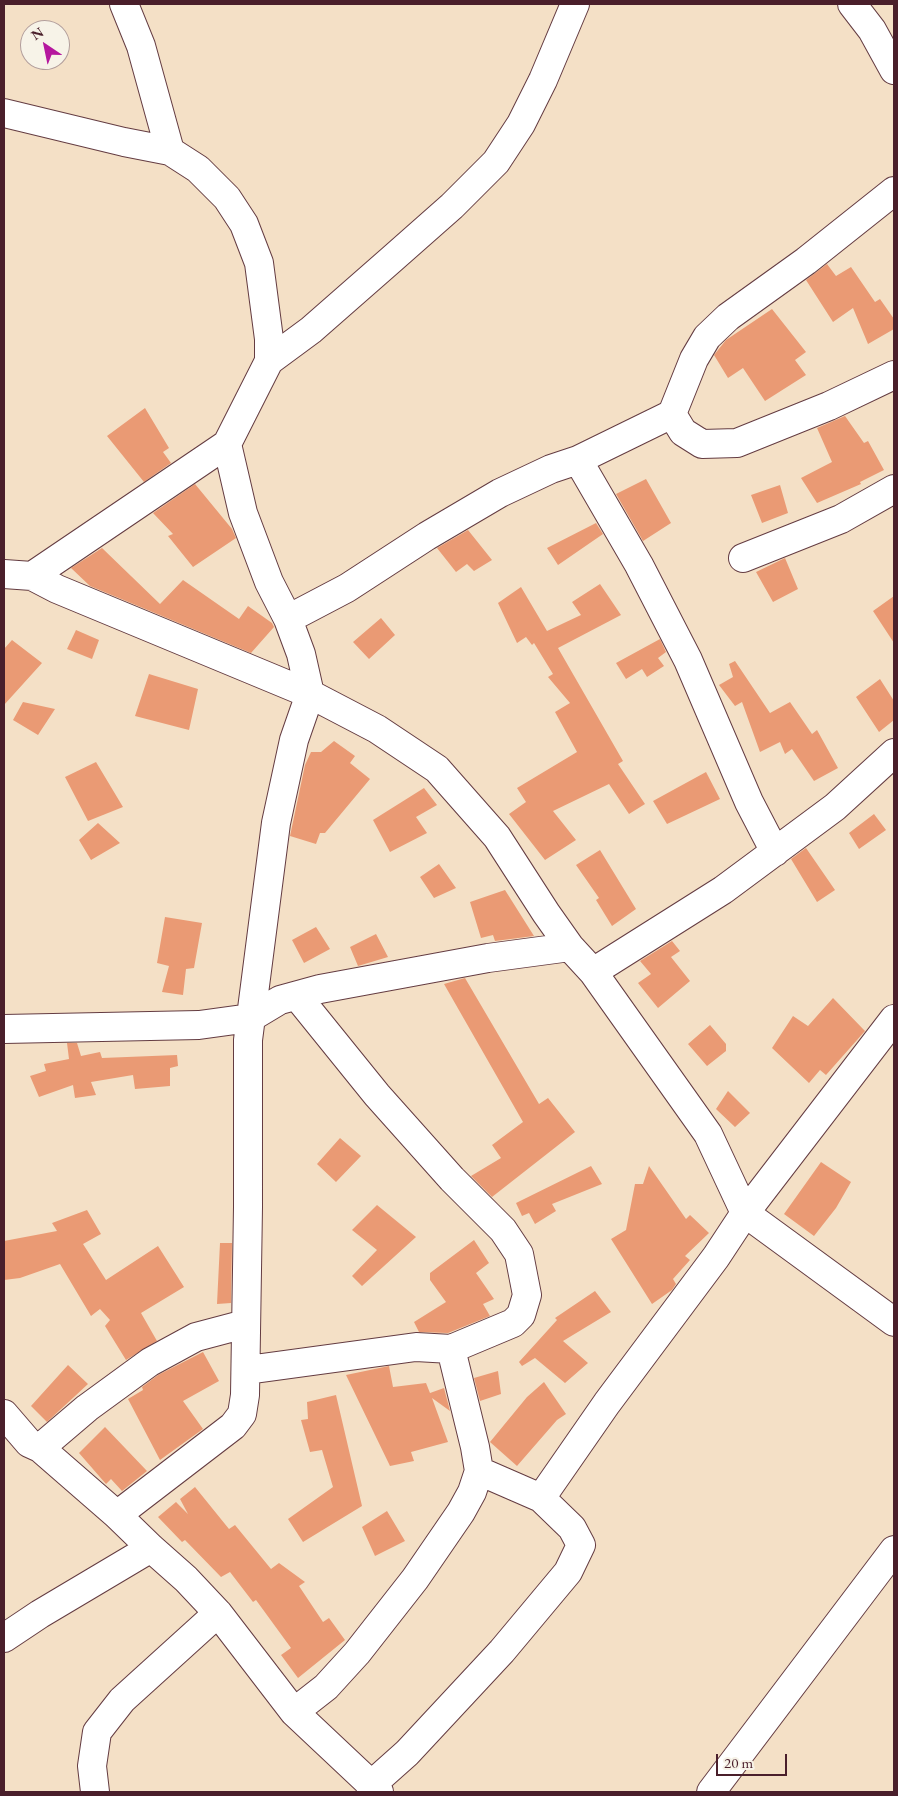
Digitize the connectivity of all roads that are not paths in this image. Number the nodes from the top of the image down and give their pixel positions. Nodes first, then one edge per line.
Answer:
1 (124, 4) edge
2 (575, 4) edge
3 (853, 4) edge
4 (894, 70) edge
5 (4, 112) edge
6 (170, 152) junction
7 (894, 191) edge
8 (269, 361) junction
9 (894, 375) edge
10 (672, 414) junction
11 (227, 444) junction
12 (578, 460) junction
13 (894, 489) edge
14 (743, 558) dead end
15 (4, 574) edge
16 (32, 576) junction
17 (288, 620) junction
18 (310, 694) junction
19 (894, 753) edge
20 (775, 852) junction
21 (570, 947) junction
22 (593, 972) junction
23 (297, 996) junction
24 (250, 1018) junction
25 (894, 1019) edge
26 (4, 1029) edge
27 (745, 1213) junction
28 (894, 1322) edge
29 (245, 1324) junction
30 (451, 1349) junction
31 (246, 1370) junction
32 (4, 1414) edge
33 (24, 1446) edge
34 (479, 1471) junction
35 (541, 1498) junction
36 (117, 1514) junction
37 (150, 1548) junction
38 (894, 1550) edge
39 (218, 1613) junction
40 (4, 1638) edge
41 (294, 1712) junction
42 (374, 1789) edge
43 (95, 1792) edge
44 (710, 1792) edge

1 - 6 street
2 - 8 street
3 - 4 street
5 - 6 street
6 - 8 street
7 - 10 street
8 - 11 street
9 - 10 street
10 - 12 street
11 - 16 street
11 - 17 street
12 - 17 street
12 - 20 street
13 - 14 street
15 - 16 street
16 - 18 street
17 - 18 street
18 - 21 street
18 - 24 street
19 - 20 street
20 - 22 street
21 - 22 street
21 - 23 street
22 - 27 street
23 - 24 street
23 - 30 street
24 - 26 street
24 - 29 street
25 - 27 street
27 - 28 street
27 - 35 street
29 - 31 street
29 - 33 street
30 - 31 street
30 - 34 street
31 - 36 street
32 - 33 street
33 - 36 street
34 - 35 street
34 - 41 street
35 - 42 street
36 - 37 street
37 - 39 street
37 - 40 street
38 - 44 street
39 - 41 street
39 - 43 street
41 - 42 street

